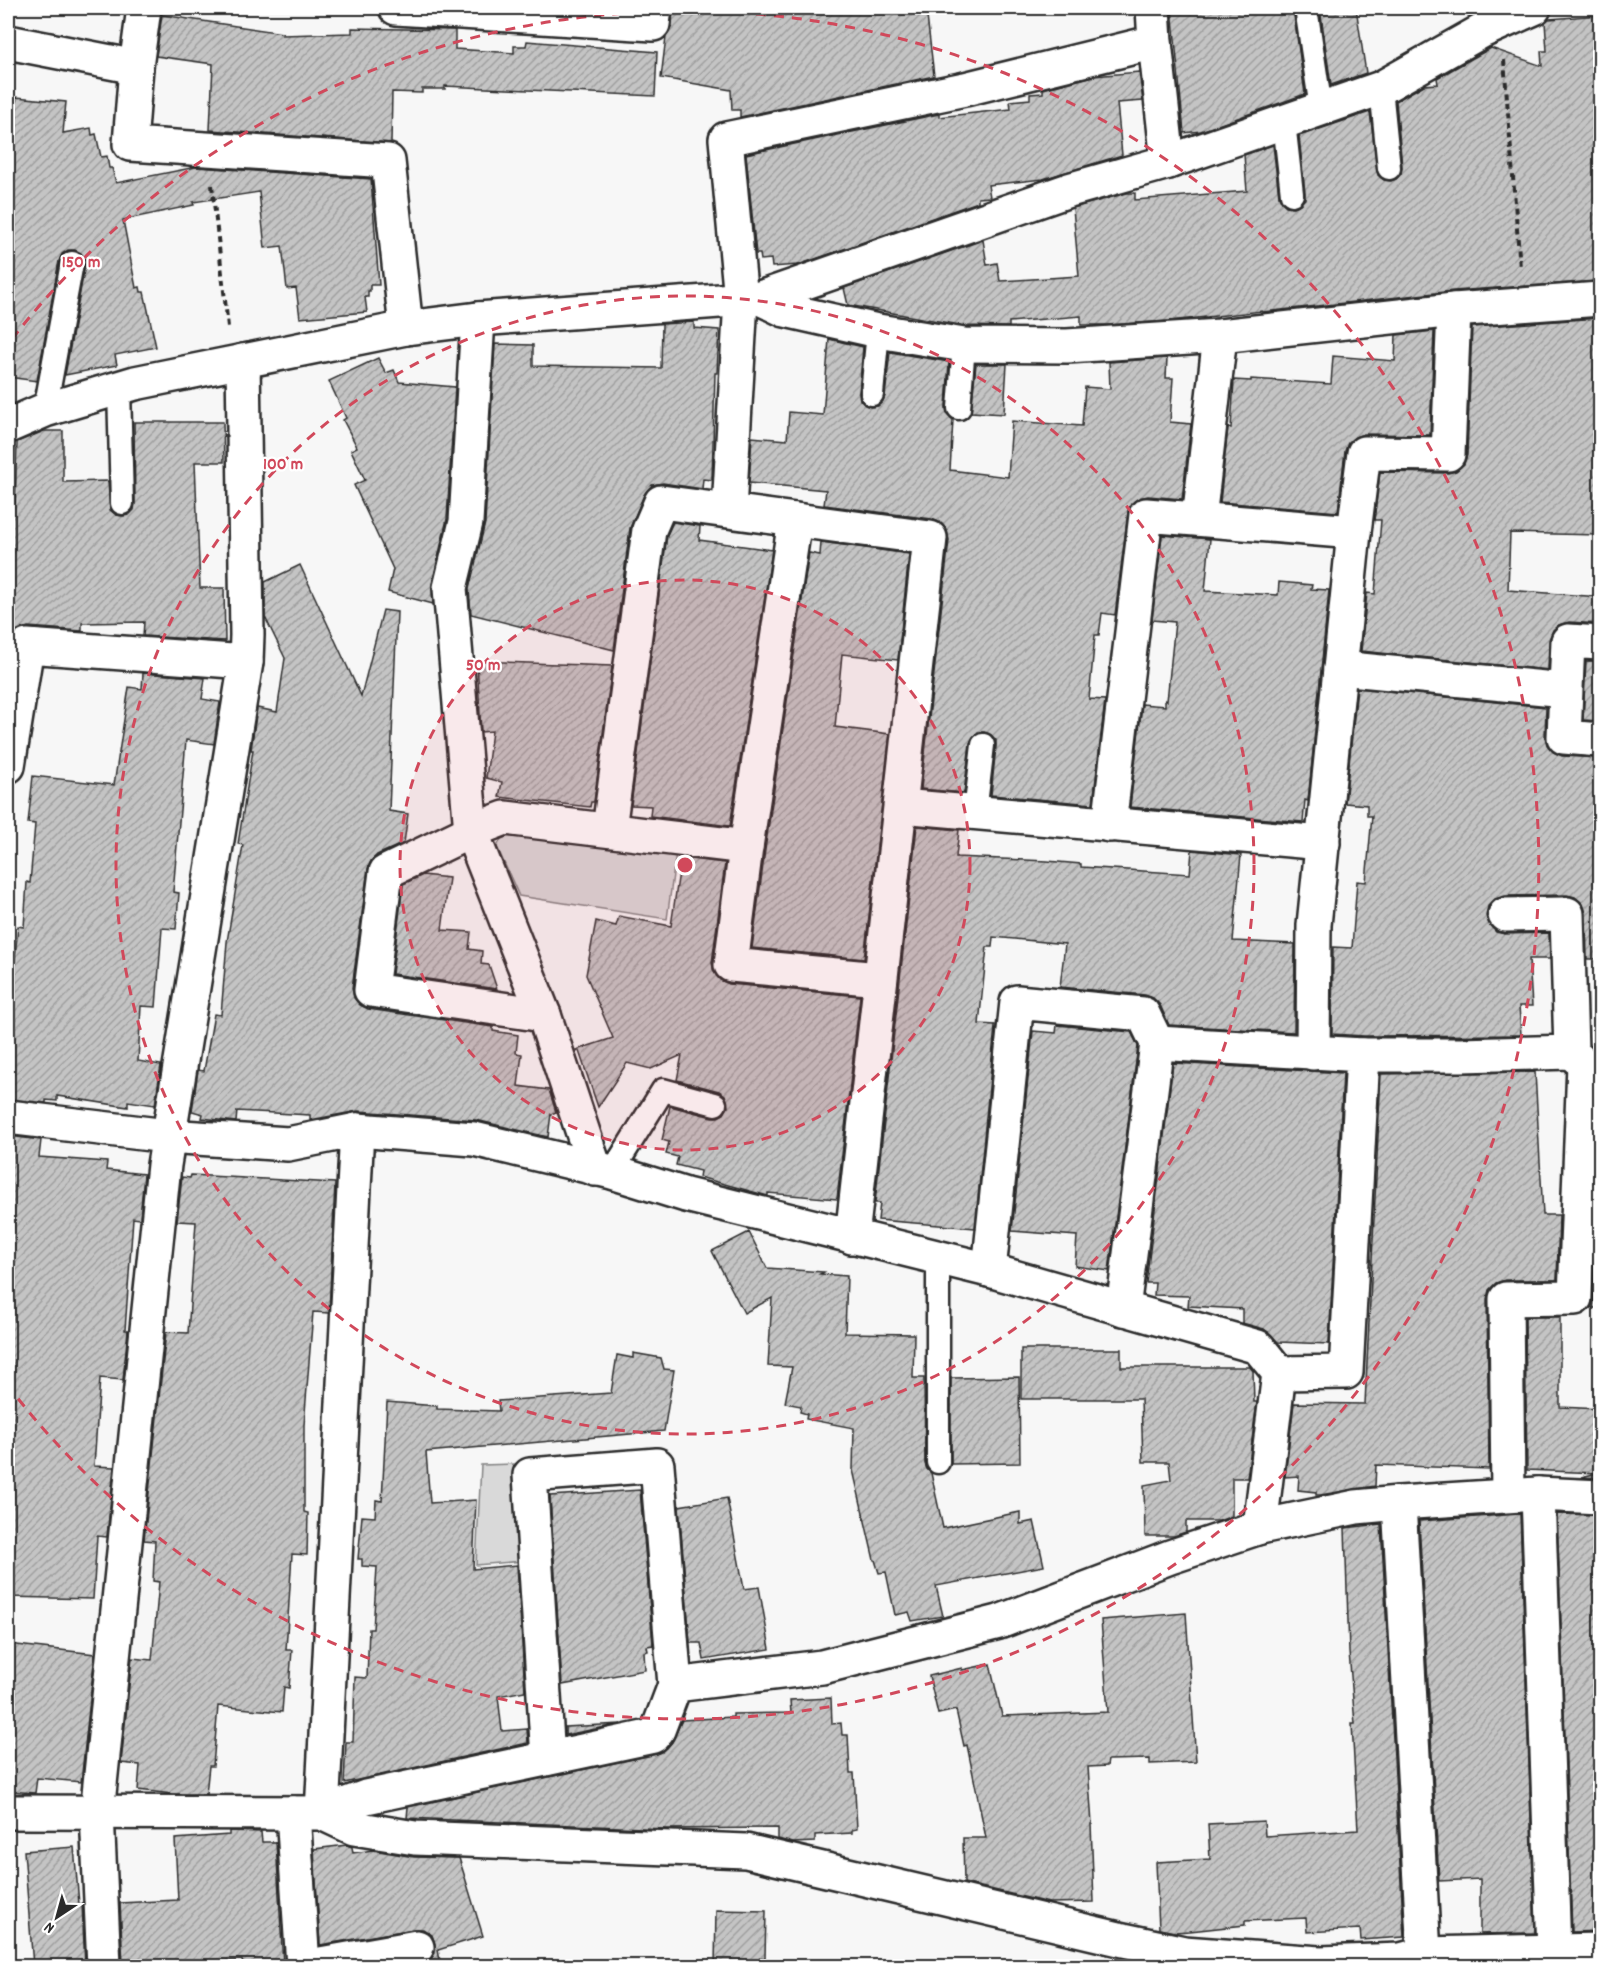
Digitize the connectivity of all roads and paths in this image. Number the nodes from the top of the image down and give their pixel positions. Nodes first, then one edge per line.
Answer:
1 (144, 8) edge
2 (396, 8) edge
3 (655, 8) edge
4 (1153, 8) edge
5 (1306, 8) edge
6 (1534, 8) edge
7 (1502, 22) junction
8 (8, 42) edge
9 (1155, 42) junction
10 (136, 67) junction
11 (1381, 88) junction
12 (1321, 109) junction
13 (1284, 122) junction
14 (208, 148) junction
15 (1168, 162) junction
16 (1389, 168) dead end
17 (1292, 194) dead end
18 (72, 263) dead end
19 (750, 299) junction
20 (1600, 299) edge
21 (1523, 304) junction
22 (1454, 310) junction
23 (478, 319) junction
24 (406, 328) junction
25 (878, 331) junction
26 (1220, 336) junction
27 (964, 345) junction
28 (237, 362) junction
29 (118, 388) junction
30 (872, 394) dead end
31 (8, 401) edge
32 (959, 408) dead end
33 (42, 412) junction
34 (8, 426) edge
35 (122, 503) dead end
36 (729, 510) junction
37 (1199, 519) junction
38 (795, 520) junction
39 (1354, 532) junction
40 (1600, 643) edge
41 (246, 662) junction
42 (1340, 668) junction
43 (1565, 690) junction
44 (1600, 740) edge
45 (983, 745) dead end
46 (8, 766) edge
47 (901, 806) junction
48 (975, 813) junction
49 (1109, 825) junction
50 (609, 830) junction
51 (471, 831) junction
52 (1323, 843) junction
53 (746, 847) junction
54 (1505, 915) dead end
55 (879, 979) junction
56 (544, 1015) junction
57 (1157, 1043) junction
58 (1571, 1052) junction
59 (1313, 1053) junction
60 (1364, 1055) junction
61 (714, 1104) dead end
62 (8, 1117) edge
63 (1591, 1126) edge
64 (357, 1130) junction
65 (167, 1136) junction
66 (604, 1170) junction
67 (852, 1237) junction
68 (938, 1258) junction
69 (988, 1270) junction
70 (1123, 1309) junction
71 (1279, 1373) junction
72 (938, 1462) dead end
73 (1523, 1495) junction
74 (1600, 1497) edge
75 (1399, 1503) junction
76 (1260, 1527) junction
77 (675, 1685) junction
78 (548, 1758) junction
79 (8, 1812) edge
80 (97, 1813) junction
81 (308, 1813) junction
82 (417, 1947) dead end
83 (1600, 1950) edge
84 (1554, 1951) junction
85 (1119, 1953) edge
86 (1409, 1960) edge
87 (1249, 1962) edge
88 (104, 1966) edge
89 (303, 1966) edge
90 (309, 1966) edge

1 - 10 street
2 - 3 street
4 - 9 street
5 - 12 lane
6 - 7 street
7 - 11 street
7 - 21 path
8 - 10 street
9 - 15 street
9 - 19 street
10 - 14 street
11 - 12 street
11 - 16 lane
12 - 13 street
13 - 15 street
13 - 17 lane
14 - 24 street
14 - 28 path
15 - 19 street
18 - 33 lane
19 - 23 street
19 - 25 street
19 - 36 street
20 - 21 street
21 - 22 street
22 - 26 street
22 - 39 street
23 - 24 street
23 - 51 street
24 - 28 street
25 - 27 street
25 - 30 lane
26 - 27 street
26 - 37 street
27 - 32 lane
28 - 29 street
28 - 41 street
29 - 33 street
29 - 35 lane
31 - 33 street
33 - 34 street
36 - 38 street
36 - 50 street
37 - 39 street
37 - 49 street
38 - 47 street
38 - 53 street
39 - 42 street
40 - 43 street
41 - 46 street
41 - 65 street
42 - 43 street
42 - 52 street
43 - 44 street
45 - 48 lane
47 - 48 street
47 - 55 street
48 - 49 street
49 - 52 street
50 - 51 street
50 - 53 street
51 - 56 street
51 - 56 street
52 - 59 street
53 - 55 street
54 - 58 street
55 - 67 street
56 - 66 street
57 - 59 street
57 - 69 street
57 - 70 street
58 - 60 street
58 - 63 street
59 - 60 street
60 - 71 street
61 - 66 lane
62 - 65 street
63 - 73 street
64 - 65 street
64 - 66 street
64 - 81 street
65 - 80 street
66 - 67 street
67 - 68 street
68 - 69 street
68 - 72 lane
69 - 70 street
70 - 71 street
71 - 76 street
73 - 74 street
73 - 75 street
73 - 84 street
75 - 76 street
75 - 86 street
76 - 77 street
77 - 78 street
77 - 78 street
78 - 81 street
79 - 80 street
80 - 81 street
80 - 88 street
81 - 85 street
81 - 89 street
82 - 90 street
83 - 84 street
84 - 86 street
85 - 87 street
86 - 87 street

